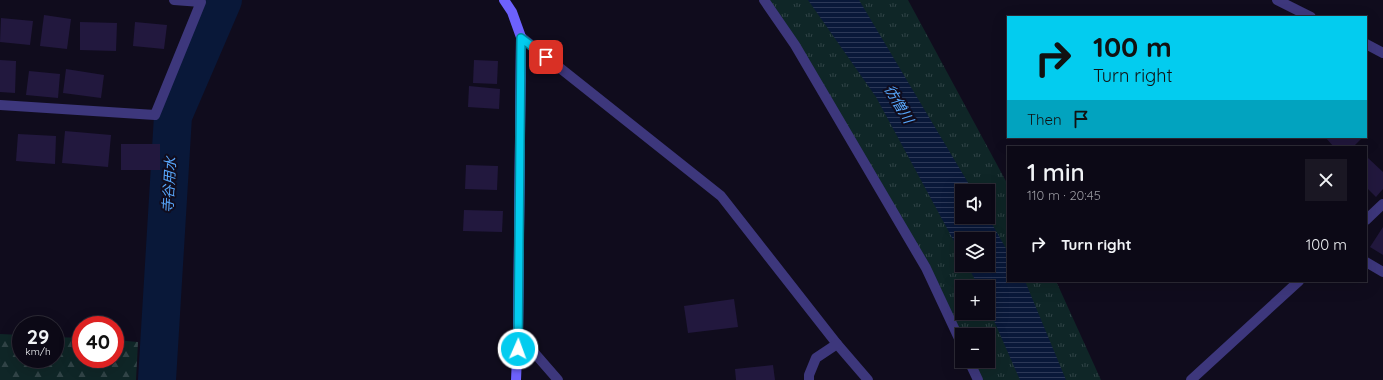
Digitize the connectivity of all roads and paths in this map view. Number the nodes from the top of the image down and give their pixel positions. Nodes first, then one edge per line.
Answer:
1 (174, 0) edge
2 (504, 0) edge
3 (764, 0) edge
4 (1277, 0) edge
5 (1309, 16) edge
6 (521, 38) junction
7 (1367, 45) edge
8 (1383, 53) edge
9 (0, 105) edge
10 (1383, 204) edge
11 (1367, 219) edge
12 (1367, 263) edge
13 (1383, 272) edge
14 (1298, 282) edge
15 (955, 330) edge
16 (518, 334) junction
17 (837, 344) junction
18 (972, 368) edge
19 (516, 380) edge
20 (558, 380) edge
21 (809, 380) edge
22 (868, 380) edge
23 (978, 380) edge
24 (1191, 380) edge

1 - 9 street
2 - 6 street
3 - 15 street
4 - 5 street
6 - 16 street
6 - 17 street
7 - 8 street
10 - 11 street
12 - 13 street
14 - 24 street
16 - 19 street
16 - 20 street
17 - 21 street
17 - 22 street
18 - 23 street

